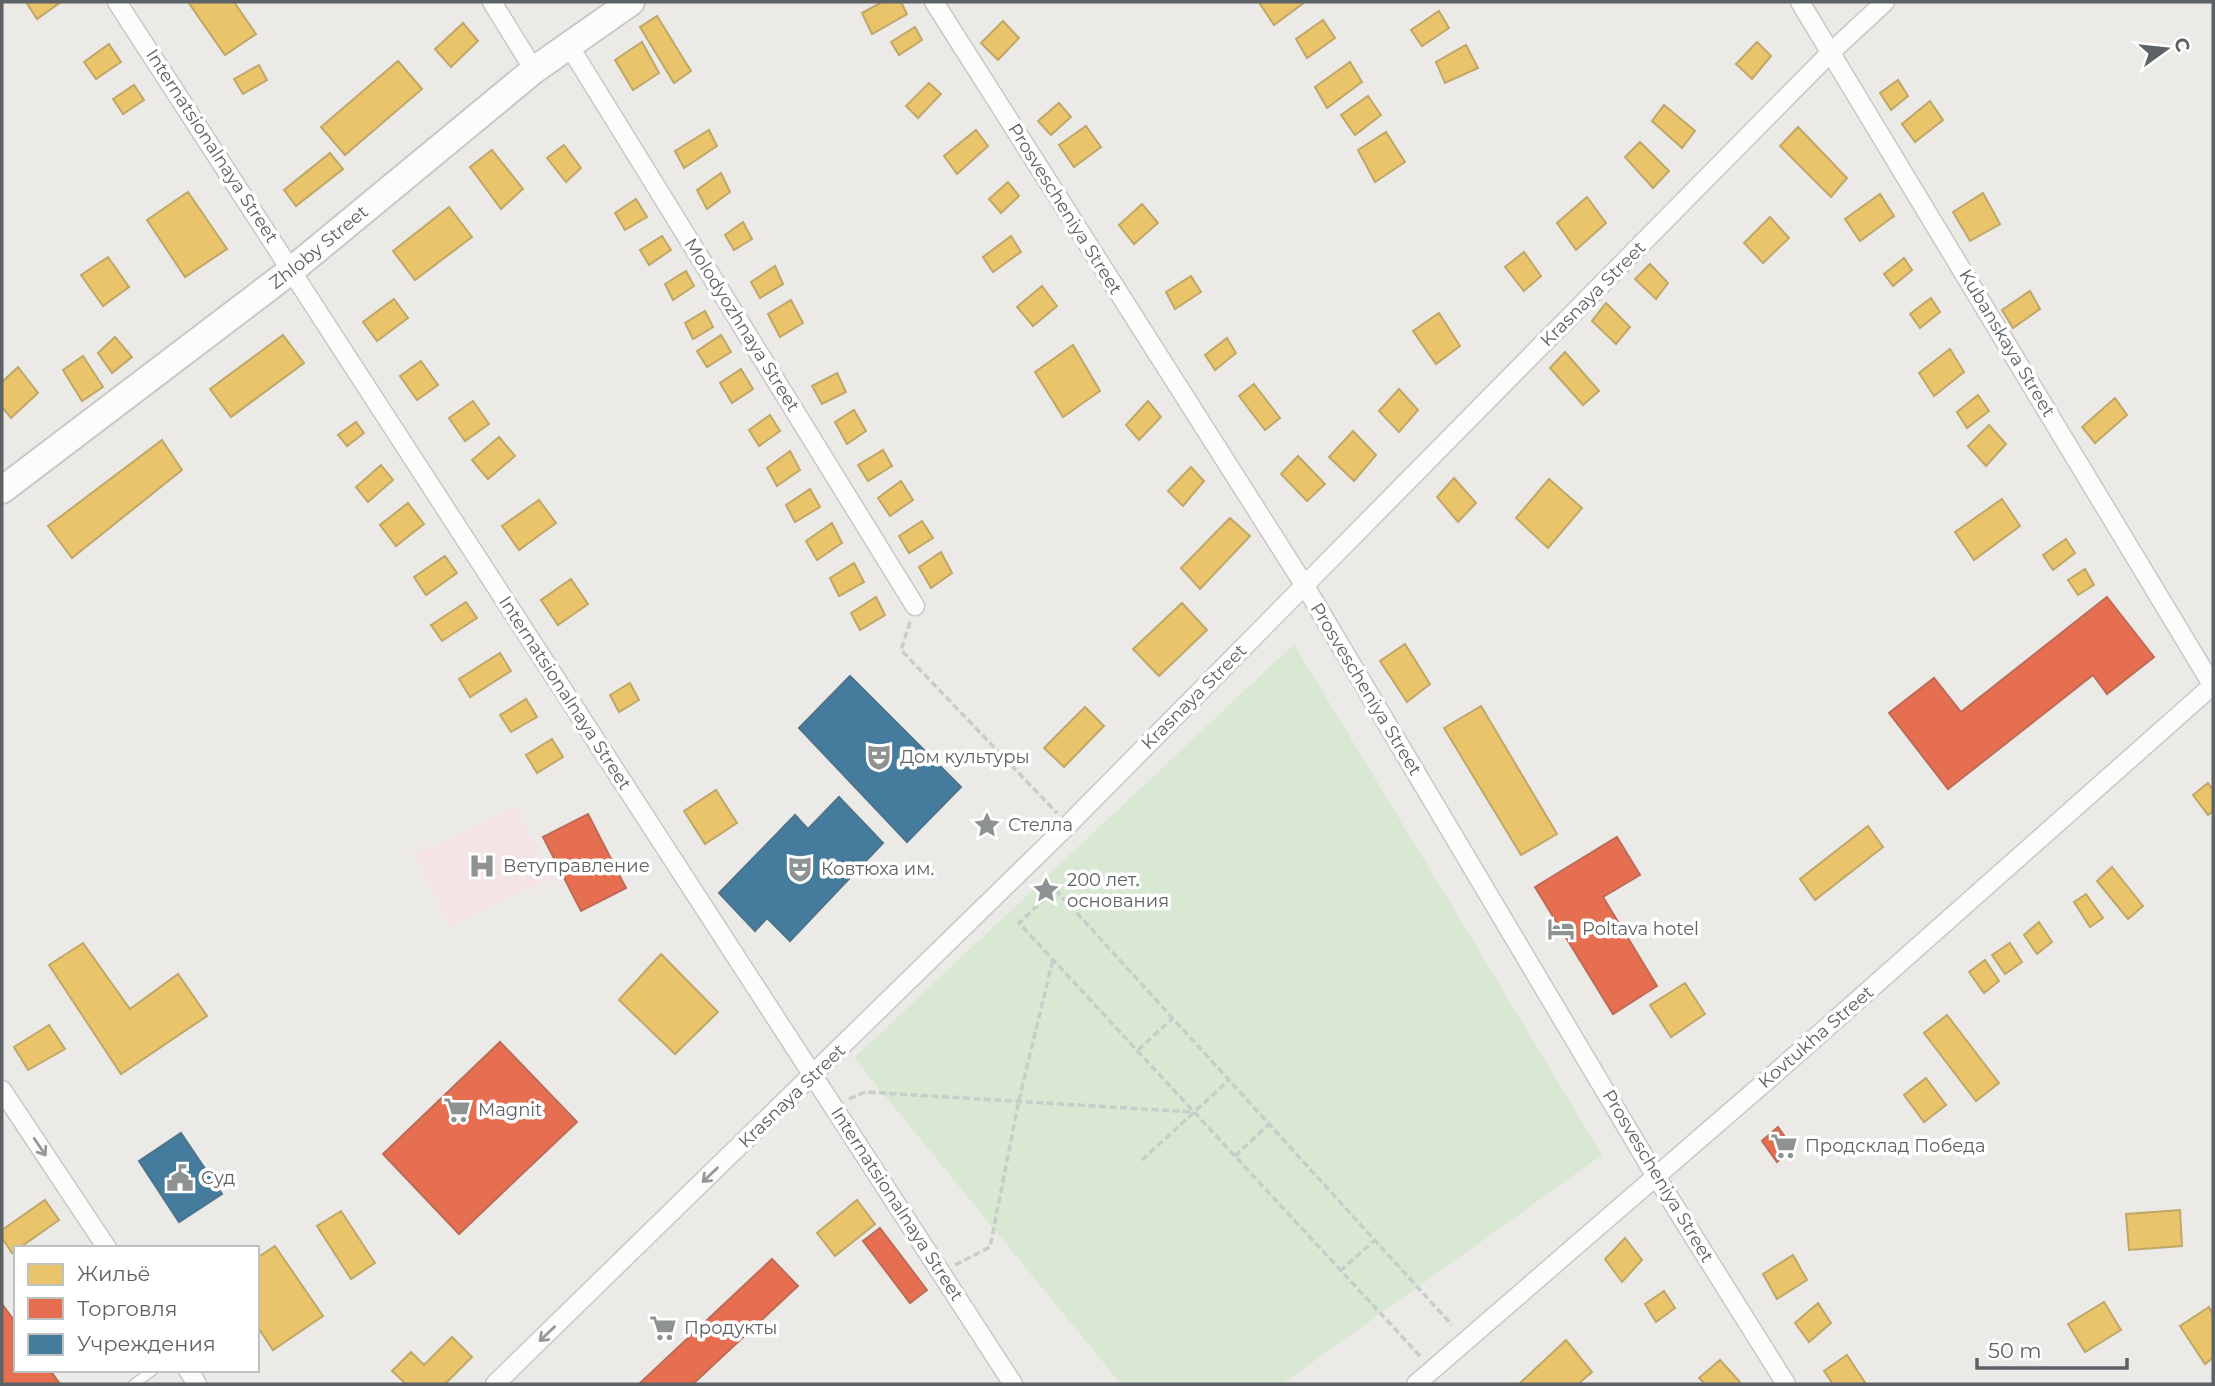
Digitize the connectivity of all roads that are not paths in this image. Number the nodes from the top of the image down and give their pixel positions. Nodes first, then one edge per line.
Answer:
1 (117, 2) edge
2 (492, 2) edge
3 (631, 2) edge
4 (934, 2) edge
5 (1800, 2) edge
6 (1885, 2) edge
7 (568, 44) junction
8 (1831, 52) junction
9 (534, 70) junction
10 (293, 269) junction
11 (2, 490) edge
12 (1305, 586) junction
13 (915, 606) road end
14 (2213, 685) edge
15 (812, 1077) junction
16 (2, 1090) edge
17 (1655, 1175) junction
18 (106, 1246) edge
19 (150, 1372) edge
20 (134, 1384) edge
21 (495, 1384) edge
22 (1013, 1384) edge
23 (1416, 1384) edge
24 (1786, 1384) edge

1 - 10 street, Internatsionalnaya Street
2 - 9 street
3 - 7 street, Zhloby Street
4 - 12 street, Prosvescheniya Street
5 - 8 street, Kubanskaya Street
6 - 8 street, Krasnaya Street
7 - 9 street, Zhloby Street
7 - 13 street, Molodyozhnaya Street
8 - 12 street, Krasnaya Street
8 - 14 street, Kubanskaya Street
9 - 10 street, Zhloby Street
10 - 11 street, Zhloby Street
10 - 15 street, Internatsionalnaya Street
12 - 15 street, Krasnaya Street
12 - 17 street, Prosvescheniya Street
14 - 17 street, Kovtukha Street
15 -> 21 street, Krasnaya Street
15 - 22 street, Internatsionalnaya Street
16 -> 18 street
17 - 23 street, Kovtukha Street
17 - 24 street, Prosvescheniya Street
19 - 20 lane

